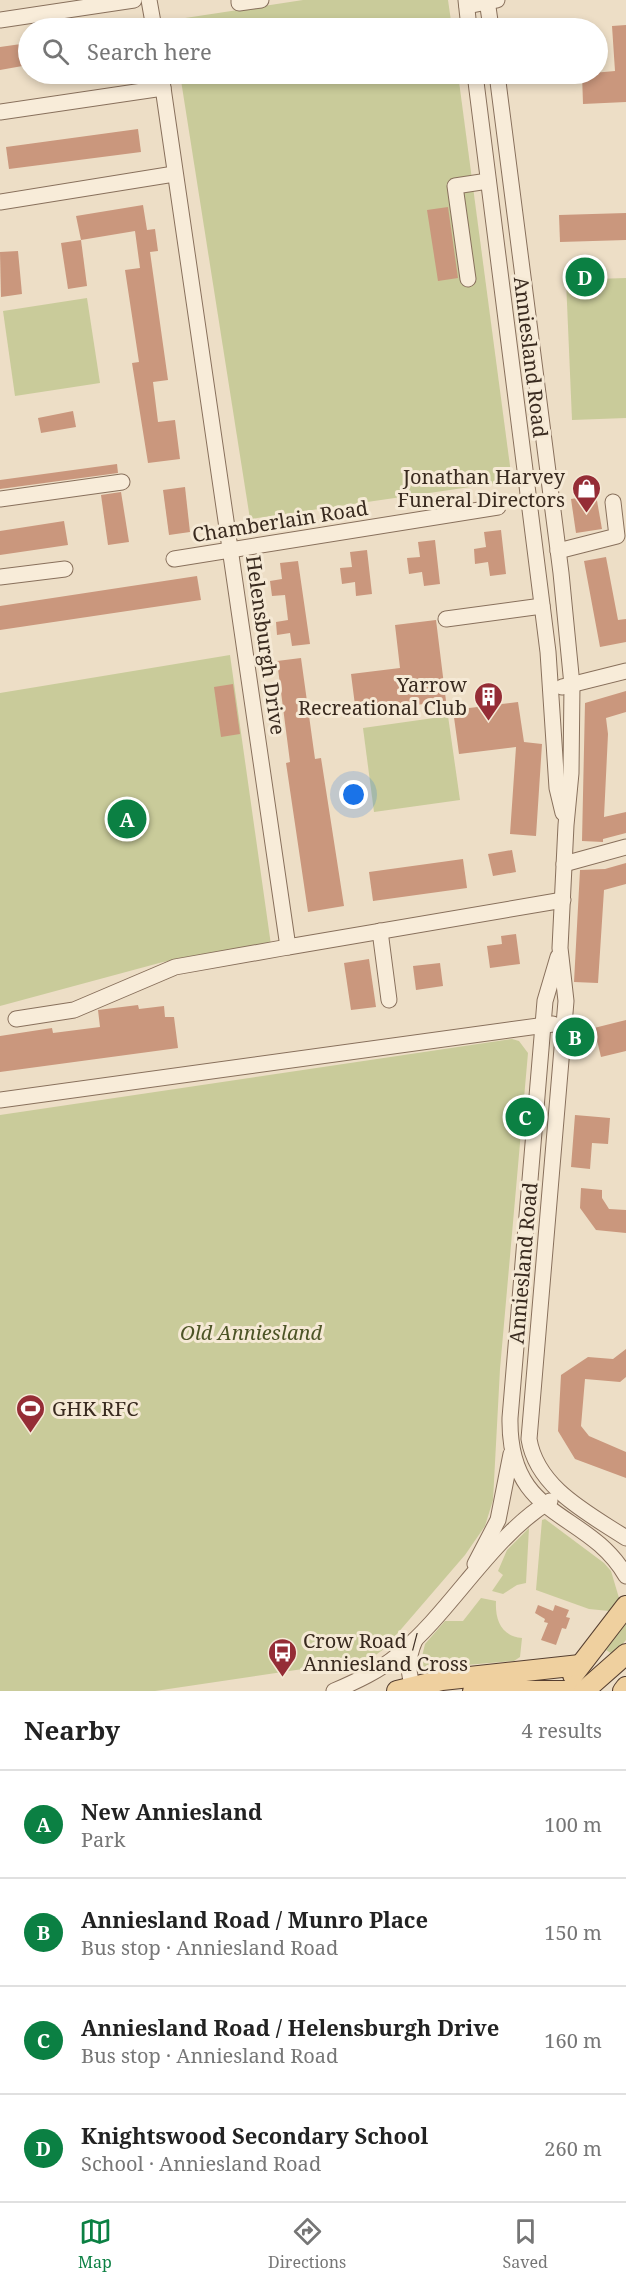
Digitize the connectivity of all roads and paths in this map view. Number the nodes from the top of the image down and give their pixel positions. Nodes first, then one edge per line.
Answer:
1 (134, 0) edge
2 (149, 0) edge
3 (239, 0) edge
4 (261, 0) edge
5 (491, 1) edge
6 (466, 3) edge
7 (152, 18) edge
8 (468, 18) edge
9 (491, 18) edge
10 (0, 20) edge
11 (146, 84) edge
12 (162, 84) edge
13 (476, 84) edge
14 (498, 84) edge
15 (0, 112) edge
16 (174, 174) junction
17 (488, 181) junction
18 (0, 202) edge
19 (468, 279) dead end
20 (122, 482) dead end
21 (0, 499) edge
22 (613, 502) dead end
23 (498, 507) dead end
24 (231, 551) junction
25 (558, 551) junction
26 (174, 559) dead end
27 (65, 568) dead end
28 (0, 577) edge
29 (542, 606) junction
30 (446, 619) dead end
31 (626, 671) edge
32 (572, 685) junction
33 (550, 688) junction
34 (566, 825) junction
35 (626, 847) edge
36 (564, 864) junction
37 (562, 900) junction
38 (380, 931) junction
39 (288, 947) junction
40 (560, 948) junction
41 (389, 1000) dead end
42 (16, 1019) dead end
43 (543, 1023) junction
44 (565, 1024) junction
45 (0, 1100) edge
46 (512, 1451) junction
47 (562, 1494) junction
48 (544, 1505) junction
49 (604, 1523) junction
50 (626, 1525) edge
51 (626, 1538) edge
52 (626, 1576) edge
53 (453, 1597) junction
54 (626, 1606) edge
55 (415, 1640) junction
56 (626, 1654) edge
57 (580, 1665) junction
58 (626, 1687) edge
59 (408, 1689) edge
60 (334, 1691) edge
61 (473, 1691) edge
62 (560, 1691) edge
63 (583, 1691) edge
64 (623, 1691) edge

1 - 10 street
2 - 7 street
3 - 4 street
5 - 6 street
5 - 9 street
6 - 8 street
11 - 15 street
12 - 16 street, Helensburgh Drive
13 - 17 street, Anniesland Road
14 - 25 street, Anniesland Road
16 - 18 street
16 - 24 street, Helensburgh Drive
17 - 19 street
17 - 29 street, Anniesland Road
20 - 21 street
22 - 25 street
23 - 24 street, Chamberlain Road
24 - 26 street, Chamberlain Road
24 - 39 street, Helensburgh Drive
25 - 32 street, Anniesland Road
27 - 28 street
29 - 30 street
29 - 33 street, Anniesland Road
31 - 32 street
32 - 33 street
32 - 34 street, Anniesland Road
33 - 34 street, Anniesland Road
34 - 36 street, Anniesland Road
35 - 36 street
36 - 37 street, Anniesland Road
37 - 38 street
37 - 40 street, Anniesland Road
38 - 39 street
38 - 41 street
39 - 42 street
40 - 43 street, Anniesland Road
40 - 44 street, Anniesland Road
43 - 44 street
43 - 45 street
43 - 46 street, Anniesland Road
44 - 47 street, Anniesland Road
46 - 48 street, Anniesland Road
46 - 53 street, Anniesland Road
47 - 48 street
47 - 49 street, Anniesland Road
48 - 52 street, Anniesland Road
48 - 53 street
49 - 50 street
49 - 51 street, Anniesland Road
53 - 55 street
54 - 57 main road
55 - 59 street
55 - 60 street
56 - 63 main road
57 - 59 main road
57 - 62 main road
58 - 64 main road
61 - 62 main road
62 - 63 main road

